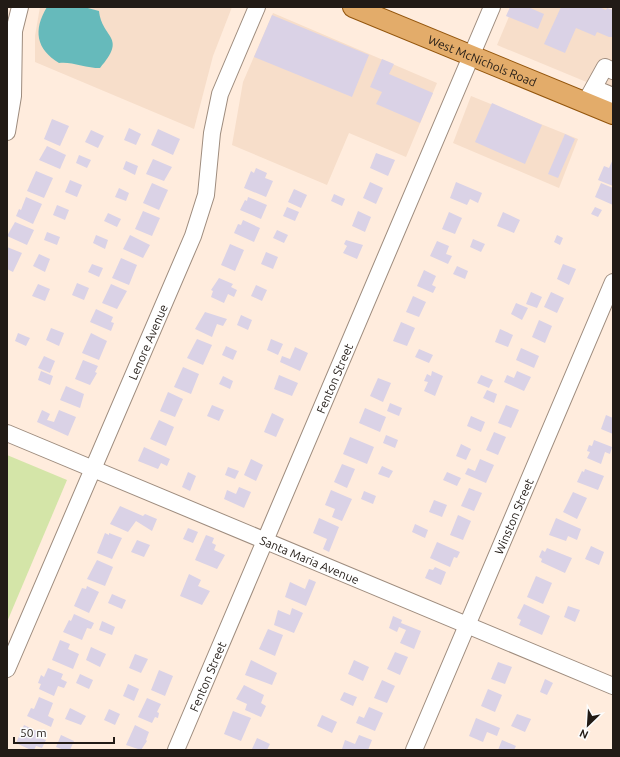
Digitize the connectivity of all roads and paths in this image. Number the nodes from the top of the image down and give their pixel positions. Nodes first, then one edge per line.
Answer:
1 (20, 7) edge
2 (257, 7) edge
3 (352, 7) edge
4 (492, 7) edge
5 (470, 56) junction
6 (610, 66) edge
7 (590, 95) junction
8 (613, 96) edge
9 (613, 114) edge
10 (7, 132) edge
11 (613, 282) edge
12 (7, 433) edge
13 (93, 469) junction
14 (266, 542) junction
15 (468, 625) junction
16 (7, 669) edge
17 (613, 686) edge
18 (176, 750) edge
19 (414, 750) edge

1 - 10 street
2 - 13 street, Lenore Avenue
3 - 5 main road, West McNichols Road
4 - 5 street, Fenton Street
5 - 7 main road, West McNichols Road
5 - 14 street, Fenton Street
6 - 7 street
7 - 8 street
7 - 9 main road, West McNichols Road
11 - 15 street, Winston Street
12 - 13 street, Santa Maria Avenue
13 - 14 street, Santa Maria Avenue
13 - 16 street, Lenore Avenue
14 - 15 street, Santa Maria Avenue
14 - 18 street, Fenton Street
15 - 17 street, Santa Maria Avenue
15 - 19 street, Winston Street

